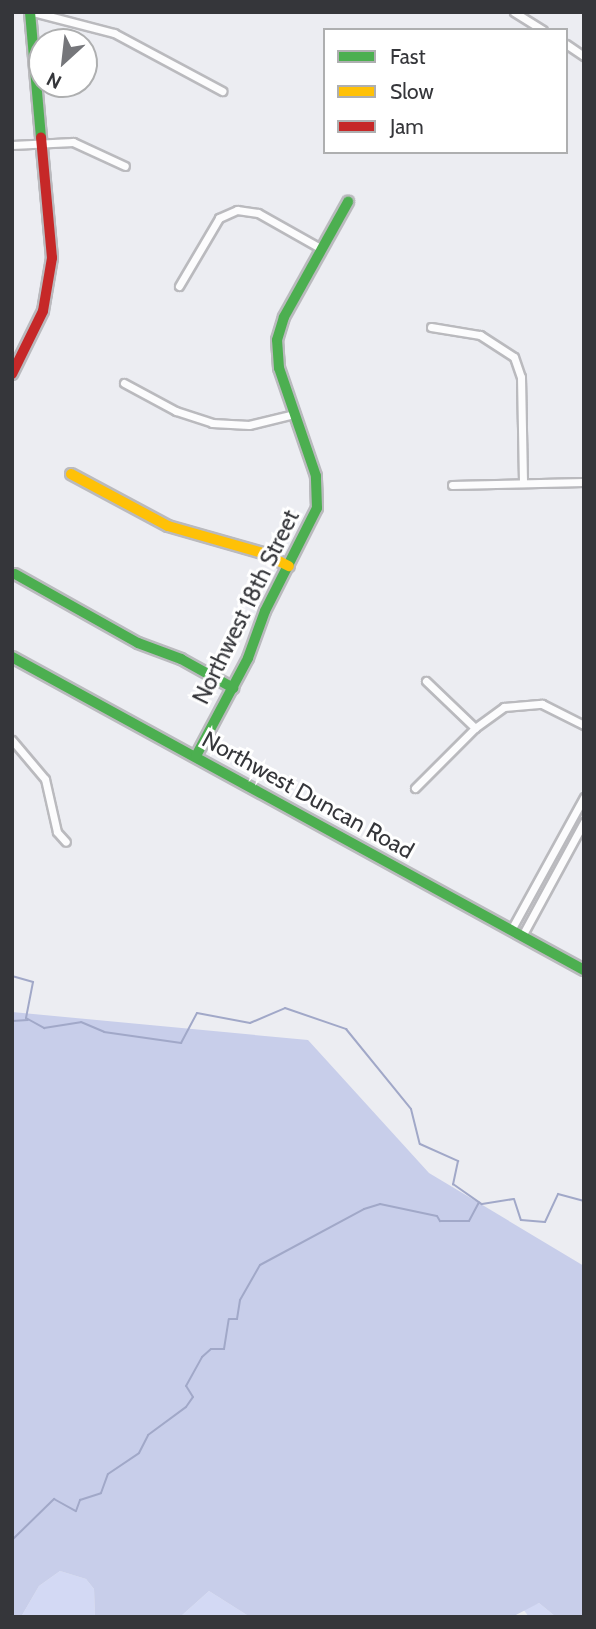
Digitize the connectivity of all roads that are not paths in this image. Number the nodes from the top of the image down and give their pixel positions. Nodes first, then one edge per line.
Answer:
1 (32, 12) edge
2 (514, 12) edge
3 (541, 28) edge
4 (568, 45) edge
5 (584, 57) edge
6 (222, 91) dead end
7 (41, 141) junction
8 (12, 145) edge
9 (125, 166) dead end
10 (348, 202) dead end
11 (322, 249) junction
12 (179, 286) dead end
13 (431, 327) dead end
14 (12, 374) edge
15 (124, 383) dead end
16 (294, 414) junction
17 (71, 474) dead end
18 (584, 482) edge
19 (523, 483) junction
20 (452, 485) dead end
21 (289, 566) junction
22 (15, 574) dead end
23 (12, 657) edge
24 (426, 681) dead end
25 (233, 688) junction
26 (584, 725) edge
27 (475, 728) junction
28 (12, 740) edge
29 (195, 756) junction
30 (415, 788) dead end
31 (584, 797) edge
32 (584, 822) edge
33 (564, 833) junction
34 (575, 838) junction
35 (66, 842) dead end
36 (516, 933) junction
37 (584, 970) edge

1 - 6 street
1 - 7 street
2 - 3 street
4 - 5 street
7 - 8 street
7 - 9 street
7 - 14 street
10 - 11 street, Northwest 18th Street
11 - 12 street
11 - 16 street, Northwest 18th Street
13 - 19 street
15 - 16 street
16 - 21 street, Northwest 18th Street
17 - 21 street
18 - 19 street
19 - 20 street
21 - 25 street, Northwest 18th Street
22 - 25 street
23 - 29 street, Northwest Duncan Road
24 - 27 street
25 - 29 street, Northwest 18th Street
26 - 27 street
27 - 30 street
28 - 35 street
29 - 36 street, Northwest Duncan Road
31 - 33 street
32 - 34 street
33 - 34 street
33 - 36 street
34 - 36 street
36 - 37 street, Northwest Duncan Road

